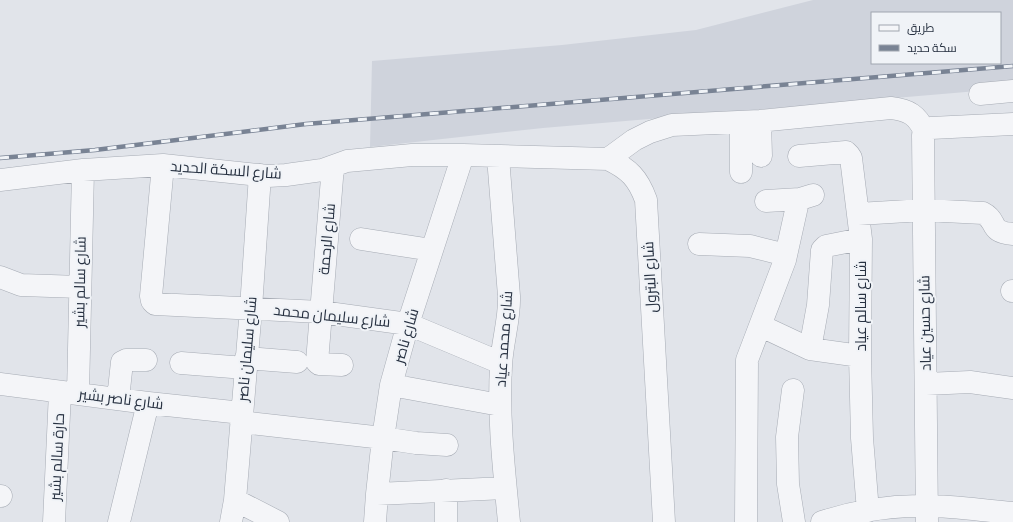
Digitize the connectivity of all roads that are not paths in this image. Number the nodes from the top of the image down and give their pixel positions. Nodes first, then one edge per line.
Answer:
1 (1013, 91) edge
2 (980, 94) dead end
3 (751, 122) junction
4 (1013, 124) edge
5 (928, 130) junction
6 (463, 155) junction
7 (761, 156) dead end
8 (798, 156) dead end
9 (498, 157) junction
10 (608, 159) junction
11 (163, 165) junction
12 (333, 166) junction
13 (83, 170) junction
14 (741, 172) dead end
15 (260, 175) junction
16 (0, 180) edge
17 (766, 201) dead end
18 (924, 210) junction
19 (858, 214) junction
20 (1013, 234) edge
21 (361, 239) dead end
22 (861, 239) junction
23 (699, 244) dead end
24 (432, 250) junction
25 (786, 258) junction
26 (821, 258) junction
27 (0, 277) edge
28 (80, 288) junction
29 (251, 308) junction
30 (321, 312) junction
31 (408, 324) junction
32 (761, 326) junction
33 (810, 349) junction
34 (860, 356) junction
35 (146, 360) dead end
36 (297, 362) dead end
37 (181, 363) dead end
38 (246, 363) junction
39 (501, 363) junction
40 (342, 365) dead end
41 (0, 384) edge
42 (926, 384) junction
43 (391, 385) junction
44 (1013, 388) edge
45 (793, 390) dead end
46 (69, 393) junction
47 (118, 399) junction
48 (148, 403) junction
49 (500, 405) junction
50 (242, 417) junction
51 (383, 438) junction
52 (447, 445) dead end
53 (505, 488) junction
54 (446, 490) junction
55 (376, 494) junction
56 (235, 500) junction
57 (868, 511) junction
58 (1013, 513) edge
59 (927, 514) edge
60 (54, 522) edge
61 (119, 522) edge
62 (230, 522) edge
63 (278, 522) edge
64 (376, 522) edge
65 (446, 522) edge
66 (509, 522) edge
67 (664, 522) edge
68 (746, 522) edge
69 (794, 522) edge
70 (822, 522) edge

1 - 2 street
3 - 5 street
3 - 7 street
3 - 10 street
3 - 14 street
4 - 5 street
5 - 18 street, شارع حسين عياد
6 - 9 street, شارع السكة الحديد
6 - 12 street, شارع السكة الحديد
6 - 24 street, شارع ناصر
8 - 19 street, شارع سالم عياد
9 - 10 street, شارع البترول
9 - 39 street, شارع محمد عياد
10 - 67 street, شارع البترول
11 - 13 street, شارع السكة الحديد
11 - 15 street, شارع السكة الحديد
11 - 29 street, شارع سليمان محمد
12 - 15 street, شارع السكة الحديد
12 - 30 street, شارع الرحمة
13 - 16 street, شارع السكة الحديد
13 - 28 street, شارع سالم بشير
15 - 29 street, شارع سليمان ناصر
17 - 25 street
18 - 19 street
18 - 20 street
18 - 42 street, شارع حسين عياد
19 - 22 street, شارع سالم عياد
21 - 24 street
22 - 26 street
22 - 34 street, شارع سالم عياد
23 - 25 street
24 - 31 street, شارع ناصر
25 - 26 street
25 - 32 street
26 - 33 street
27 - 28 street
28 - 46 street, شارع سالم بشير
29 - 30 street, شارع سليمان محمد
29 - 38 street, شارع سليمان ناصر
30 - 31 street, شارع سليمان محمد
30 - 40 street, شارع الرحمة
31 - 39 street, شارع سليمان محمد
31 - 43 street, شارع ناصر
32 - 33 street
32 - 68 street
33 - 34 street
34 - 57 street, شارع سالم عياد
35 - 47 street
36 - 38 street
37 - 38 street
38 - 50 street, شارع سليمان ناصر
39 - 49 street, شارع محمد عياد
41 - 46 street, شارع ناصر بشير
42 - 44 street
42 - 59 street, شارع حسين عياد
43 - 49 street
43 - 51 street, شارع ناصر
45 - 69 street
46 - 47 street, شارع ناصر بشير
46 - 60 street, حارة سالم بشير
47 - 48 street, شارع ناصر بشير
48 - 50 street, شارع ناصر بشير
48 - 61 street
49 - 53 street, شارع محمد عياد
50 - 51 street, شارع ناصر بشير
50 - 56 street, شارع سليمان ناصر
51 - 52 street, شارع ناصر بشير
51 - 55 street, شارع ناصر
53 - 54 street
53 - 66 street, شارع محمد عياد
54 - 55 street
54 - 65 street
55 - 64 street, شارع ناصر
56 - 62 street, شارع سليمان ناصر
56 - 63 street
57 - 59 street
57 - 70 street
58 - 59 street

